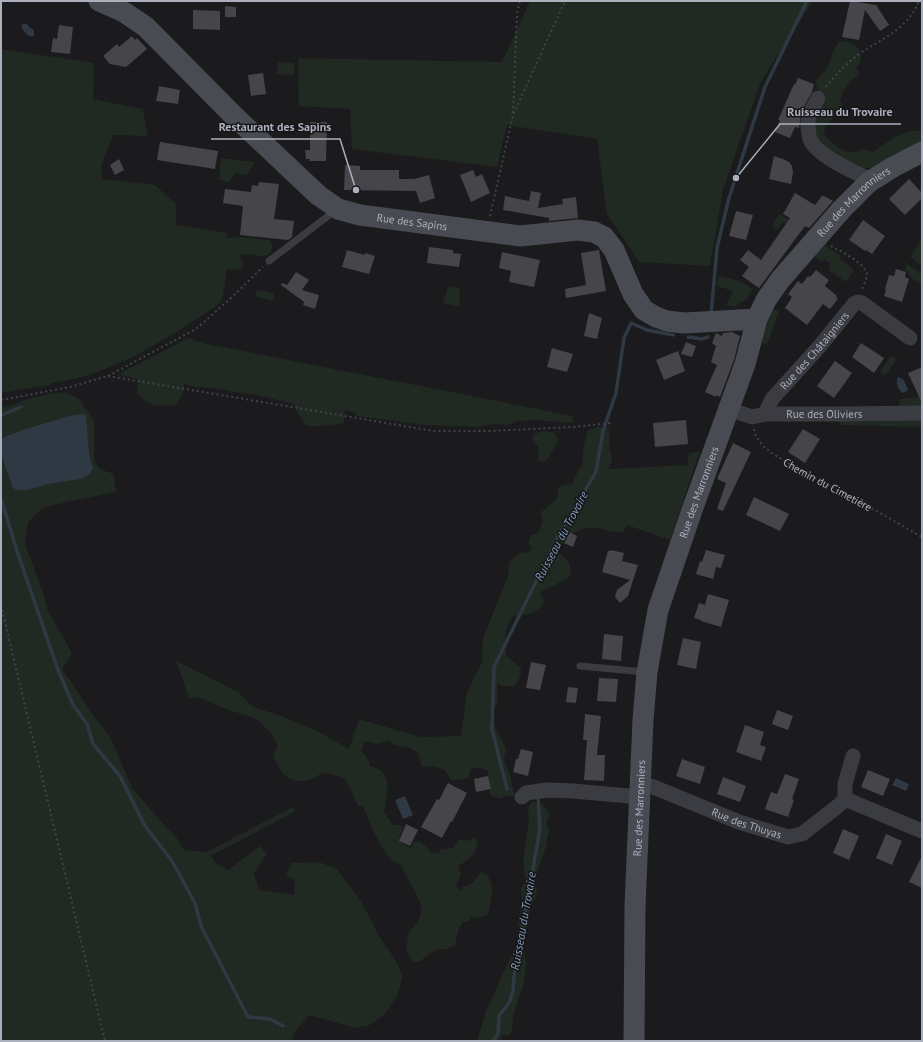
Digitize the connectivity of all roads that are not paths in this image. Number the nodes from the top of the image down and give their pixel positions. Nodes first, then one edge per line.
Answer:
1 (99, 1) edge
2 (818, 98) road end
3 (922, 152) edge
4 (870, 182) junction
5 (338, 209) junction
6 (269, 261) road end
7 (757, 319) junction
8 (910, 338) dead end
9 (729, 409) junction
10 (922, 412) edge
11 (757, 419) junction
12 (580, 666) dead end
13 (647, 672) junction
14 (853, 756) dead end
15 (640, 791) junction
16 (522, 797) dead end
17 (845, 799) junction
18 (922, 831) edge
19 (634, 1041) edge

1 - 5 street, Rue des Sapins
2 - 4 street
3 - 4 street, Rue des Marronniers
4 - 7 street, Rue des Marronniers
5 - 6 lane
5 - 7 street, Rue des Sapins
7 - 9 street, Rue des Marronniers
8 - 11 street, Rue des Châtaigniers
9 - 11 street, Rue des Oliviers
9 - 13 street, Rue des Marronniers
10 - 11 street, Rue des Oliviers
12 - 13 lane
13 - 15 street, Rue des Marronniers
14 - 17 street
15 - 16 street, Rue des Thuyas
15 - 17 street, Rue des Thuyas
15 - 19 street, Rue des Marronniers
17 - 18 street

